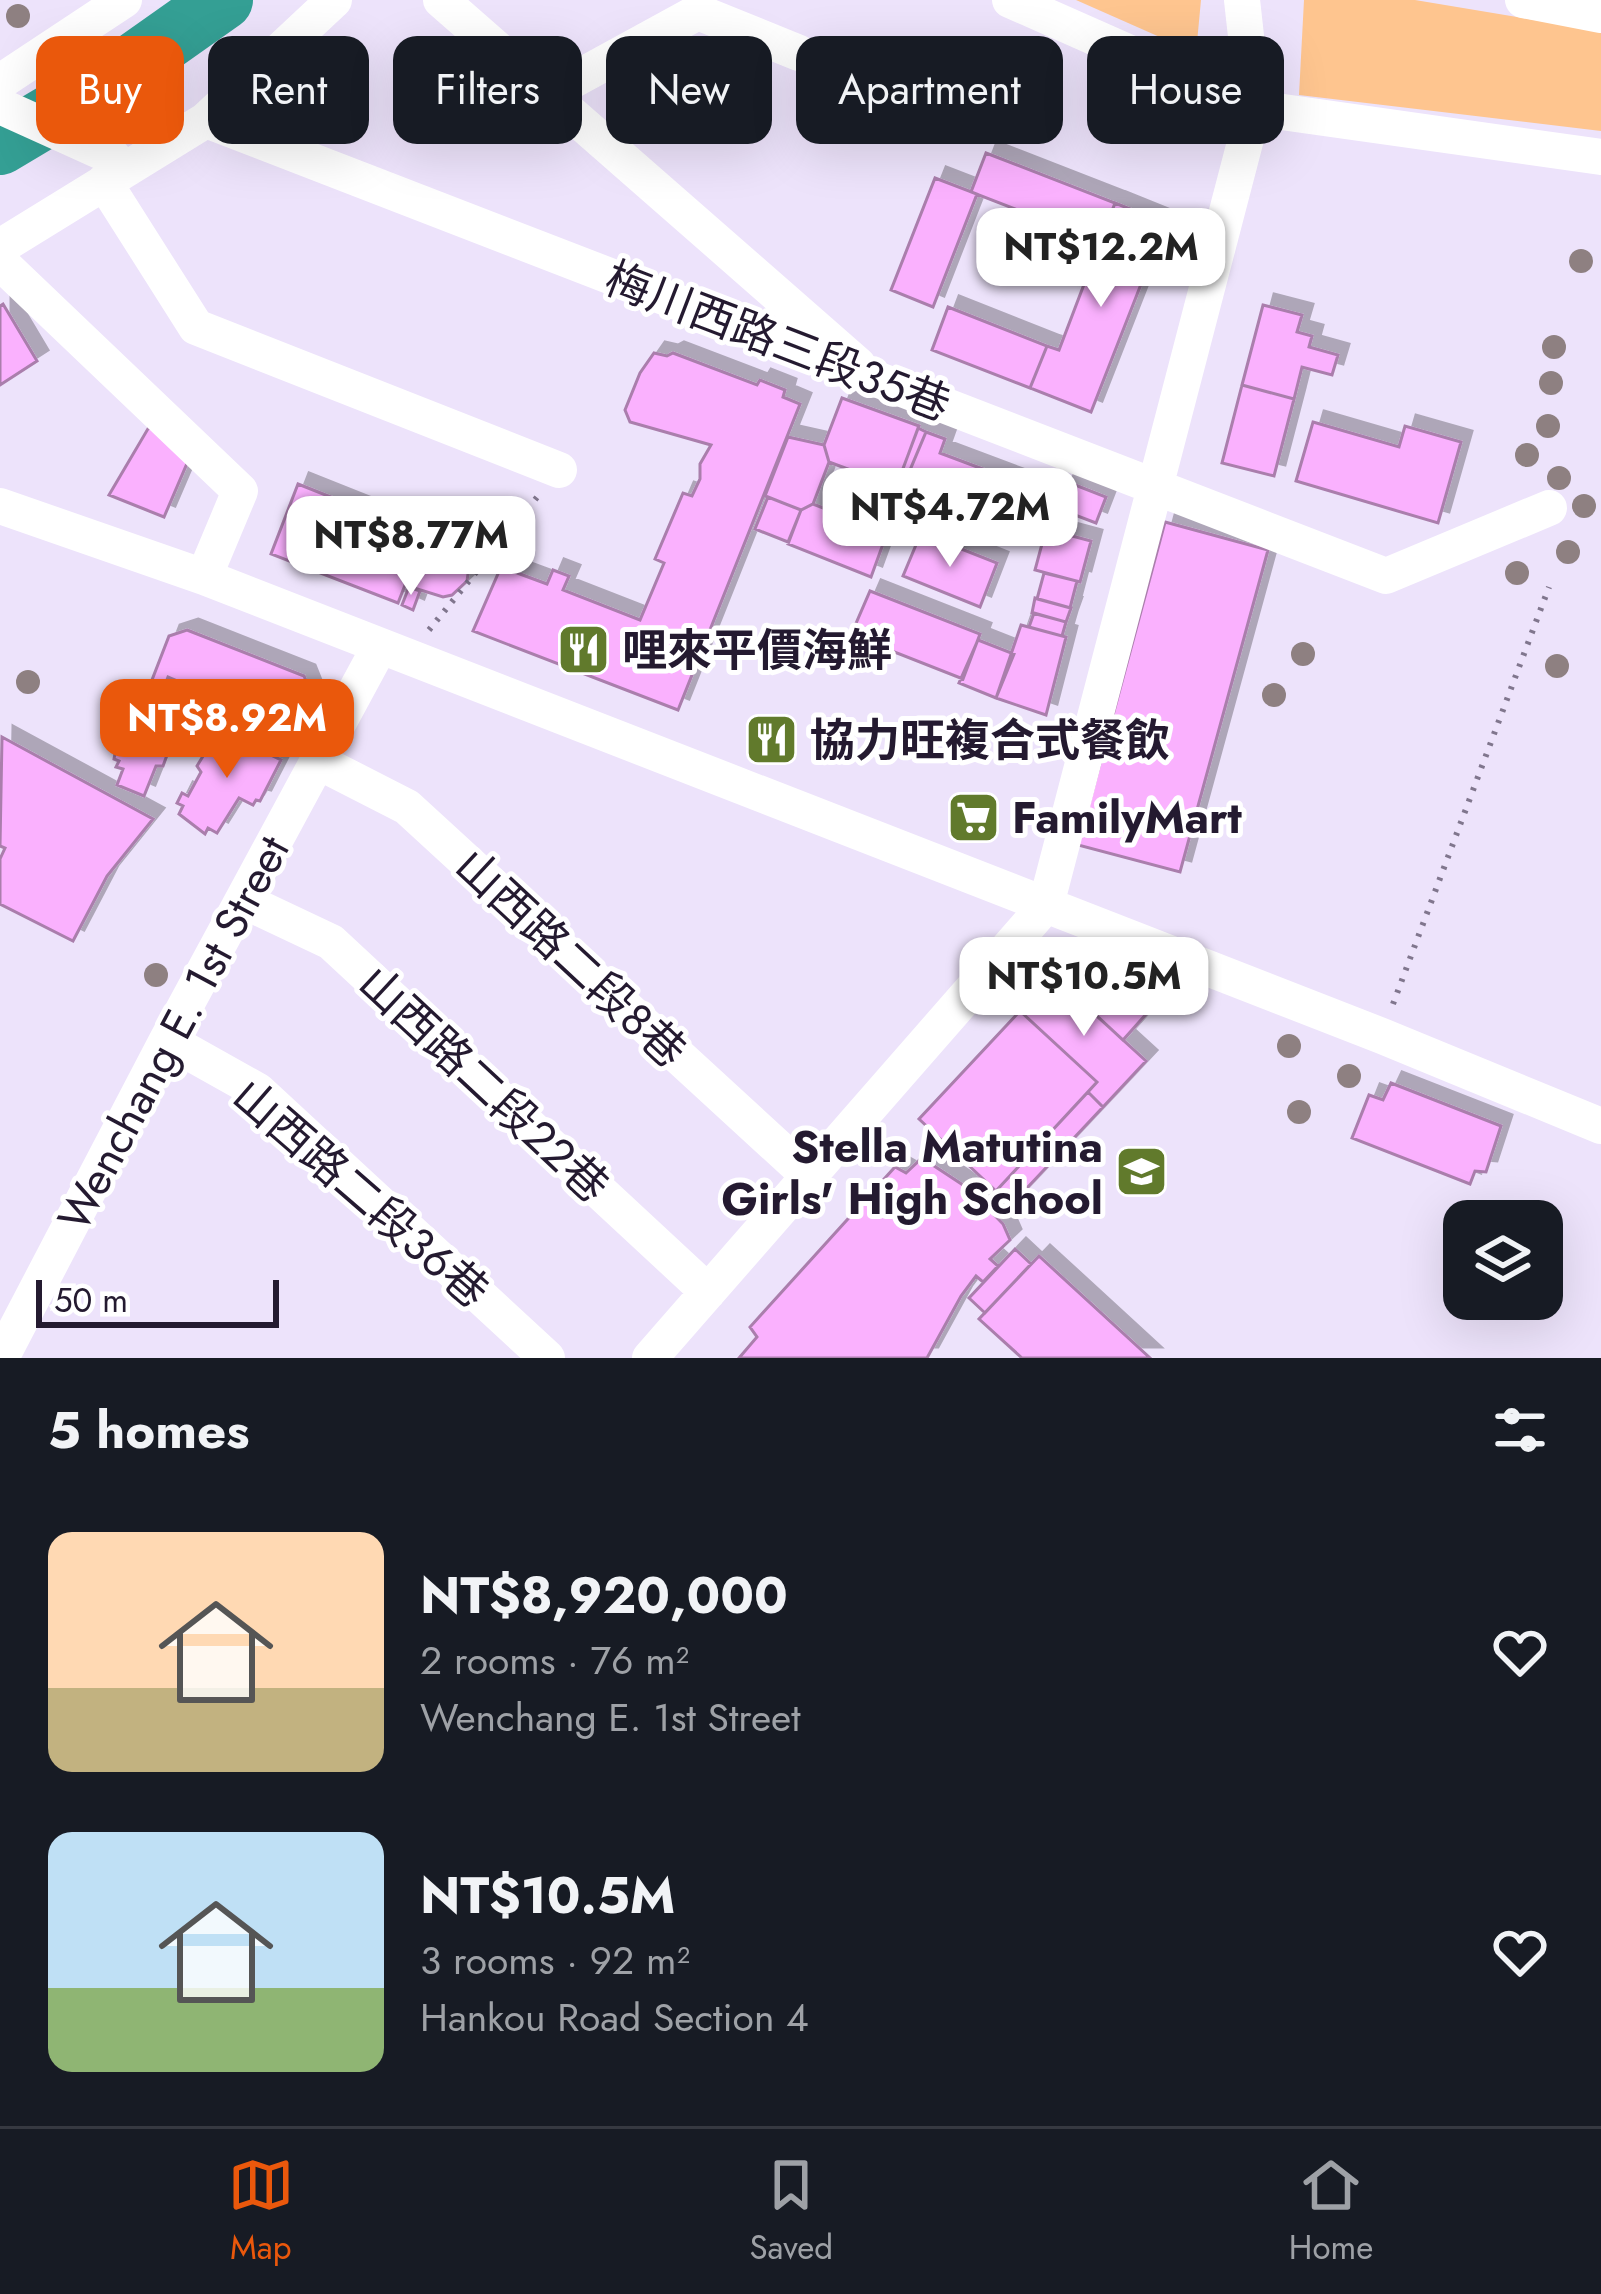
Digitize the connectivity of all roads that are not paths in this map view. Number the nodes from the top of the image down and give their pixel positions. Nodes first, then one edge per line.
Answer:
1 (124, 0) edge
2 (334, 0) edge
3 (441, 0) edge
4 (1010, 0) edge
5 (1242, 0) edge
6 (1523, 0) edge
7 (1601, 14) edge
8 (482, 36) edge
9 (1091, 36) edge
10 (1246, 36) edge
11 (796, 52) edge
12 (582, 75) edge
13 (0, 82) edge
14 (0, 106) edge
15 (1284, 112) edge
16 (206, 120) junction
17 (582, 124) edge
18 (1245, 144) edge
19 (1601, 158) edge
20 (114, 170) junction
21 (0, 247) edge
22 (0, 262) edge
23 (869, 374) junction
24 (559, 470) road end
25 (1155, 486) junction
26 (0, 506) edge
27 (1549, 508) dead end
28 (204, 577) junction
29 (394, 651) junction
30 (319, 763) junction
31 (244, 902) junction
32 (1046, 905) junction
33 (166, 1040) junction
34 (1601, 1126) edge
35 (809, 1176) junction
36 (709, 1292) junction
37 (1, 1358) edge
38 (547, 1358) edge
39 (650, 1358) edge

1 - 13 street
2 - 16 street
3 - 8 street
4 - 9 street
5 - 10 street
6 - 7 street
11 - 12 street
14 - 20 street
15 - 19 street
16 - 20 street
16 - 23 street, 梅川西路三段35巷
17 - 23 street
18 - 25 street
20 - 21 street
20 - 24 street
22 - 28 street
23 - 25 street, 梅川西路三段35巷
25 - 27 street, 梅川西路三段35巷
25 - 32 street
26 - 28 street
28 - 29 street
29 - 30 street, Wenchang E. 1st Street
29 - 32 street
30 - 31 street, Wenchang E. 1st Street
30 - 35 street, 山西路二段8巷
31 - 33 street, Wenchang E. 1st Street
31 - 36 street, 山西路二段22巷
32 - 34 street
32 - 35 street
33 - 37 street, Wenchang E. 1st Street
33 - 38 street, 山西路二段36巷
35 - 36 street
36 - 39 street

